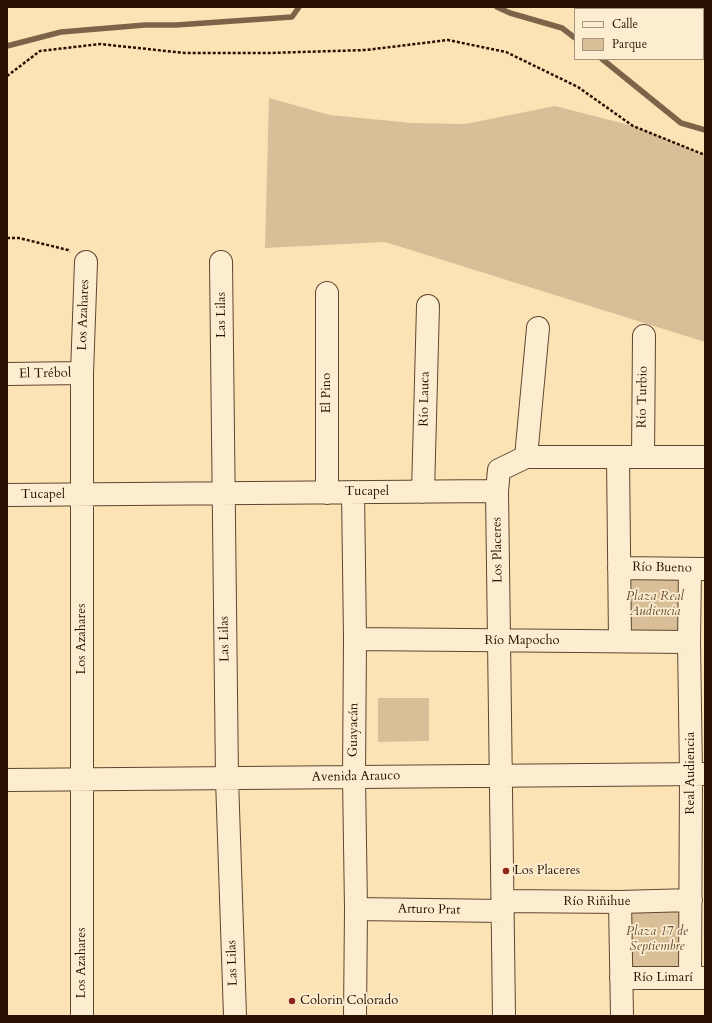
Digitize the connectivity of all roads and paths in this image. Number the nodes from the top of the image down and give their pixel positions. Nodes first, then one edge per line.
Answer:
1 (7, 76) edge
2 (705, 155) edge
3 (7, 238) edge
4 (221, 262) dead end
5 (85, 270) joint
6 (327, 292) dead end
7 (428, 306) dead end
8 (538, 328) dead end
9 (644, 336) dead end
10 (82, 373) junction
11 (7, 374) edge
12 (526, 457) junction
13 (618, 457) junction
14 (642, 457) junction
15 (705, 457) edge
16 (497, 491) junction
17 (353, 492) junction
18 (423, 492) junction
19 (223, 493) junction
20 (327, 493) junction
21 (82, 494) junction
22 (7, 495) edge
23 (619, 568) junction
24 (697, 569) edge
25 (355, 639) junction
26 (499, 640) junction
27 (620, 641) junction
28 (689, 642) junction
29 (698, 774) edge
30 (501, 776) junction
31 (354, 778) junction
32 (227, 779) junction
33 (7, 780) edge
34 (82, 780) junction
35 (691, 900) junction
36 (620, 902) junction
37 (503, 906) junction
38 (356, 910) junction
39 (621, 978) junction
40 (698, 978) edge
41 (82, 1016) edge
42 (235, 1016) edge
43 (354, 1016) edge
44 (504, 1016) edge
45 (622, 1016) edge

1 - 2 path
3 - 5 path
4 - 19 street, Las Lilas
5 - 10 street, Los Azahares
6 - 20 street, El Pino
7 - 18 street, Río Lauca
8 - 12 street
9 - 14 street, Río Turbio
10 - 11 street, El Trébol
10 - 21 street, Los Azahares
12 - 13 street
12 - 16 street
13 - 14 street
13 - 23 street
14 - 15 street
16 - 18 street, Tucapel
16 - 26 street, Los Placeres
17 - 18 street, Tucapel
17 - 20 street, Tucapel
17 - 25 street, Guayacán
19 - 20 street, Tucapel
19 - 21 street, Tucapel
19 - 32 street, Las Lilas
21 - 22 street, Tucapel
21 - 34 street, Los Azahares
23 - 24 street, Río Bueno
23 - 27 street
24 - 28 street, Real Audiencia
25 - 26 street, Río Mapocho
25 - 31 street, Guayacán
26 - 27 street, Río Mapocho
26 - 30 street, Los Placeres
27 - 28 street, Río Mapocho
28 - 29 street, Real Audiencia
29 - 30 street, Avenida Arauco
29 - 35 street, Real Audiencia
30 - 31 street, Avenida Arauco
30 - 37 street, Los Placeres
31 - 32 street, Avenida Arauco
31 - 38 street, Guayacán
32 - 34 street, Avenida Arauco
32 - 42 street, Las Lilas
33 - 34 street, Avenida Arauco
34 - 41 street, Los Azahares
35 - 36 street, Río Riñihue
35 - 40 street, Real Audiencia
36 - 37 street, Río Riñihue
36 - 39 street
37 - 38 street, Arturo Prat
37 - 44 street, Los Placeres
38 - 43 street, Guayacán
39 - 40 street, Río Limarí
39 - 45 street

